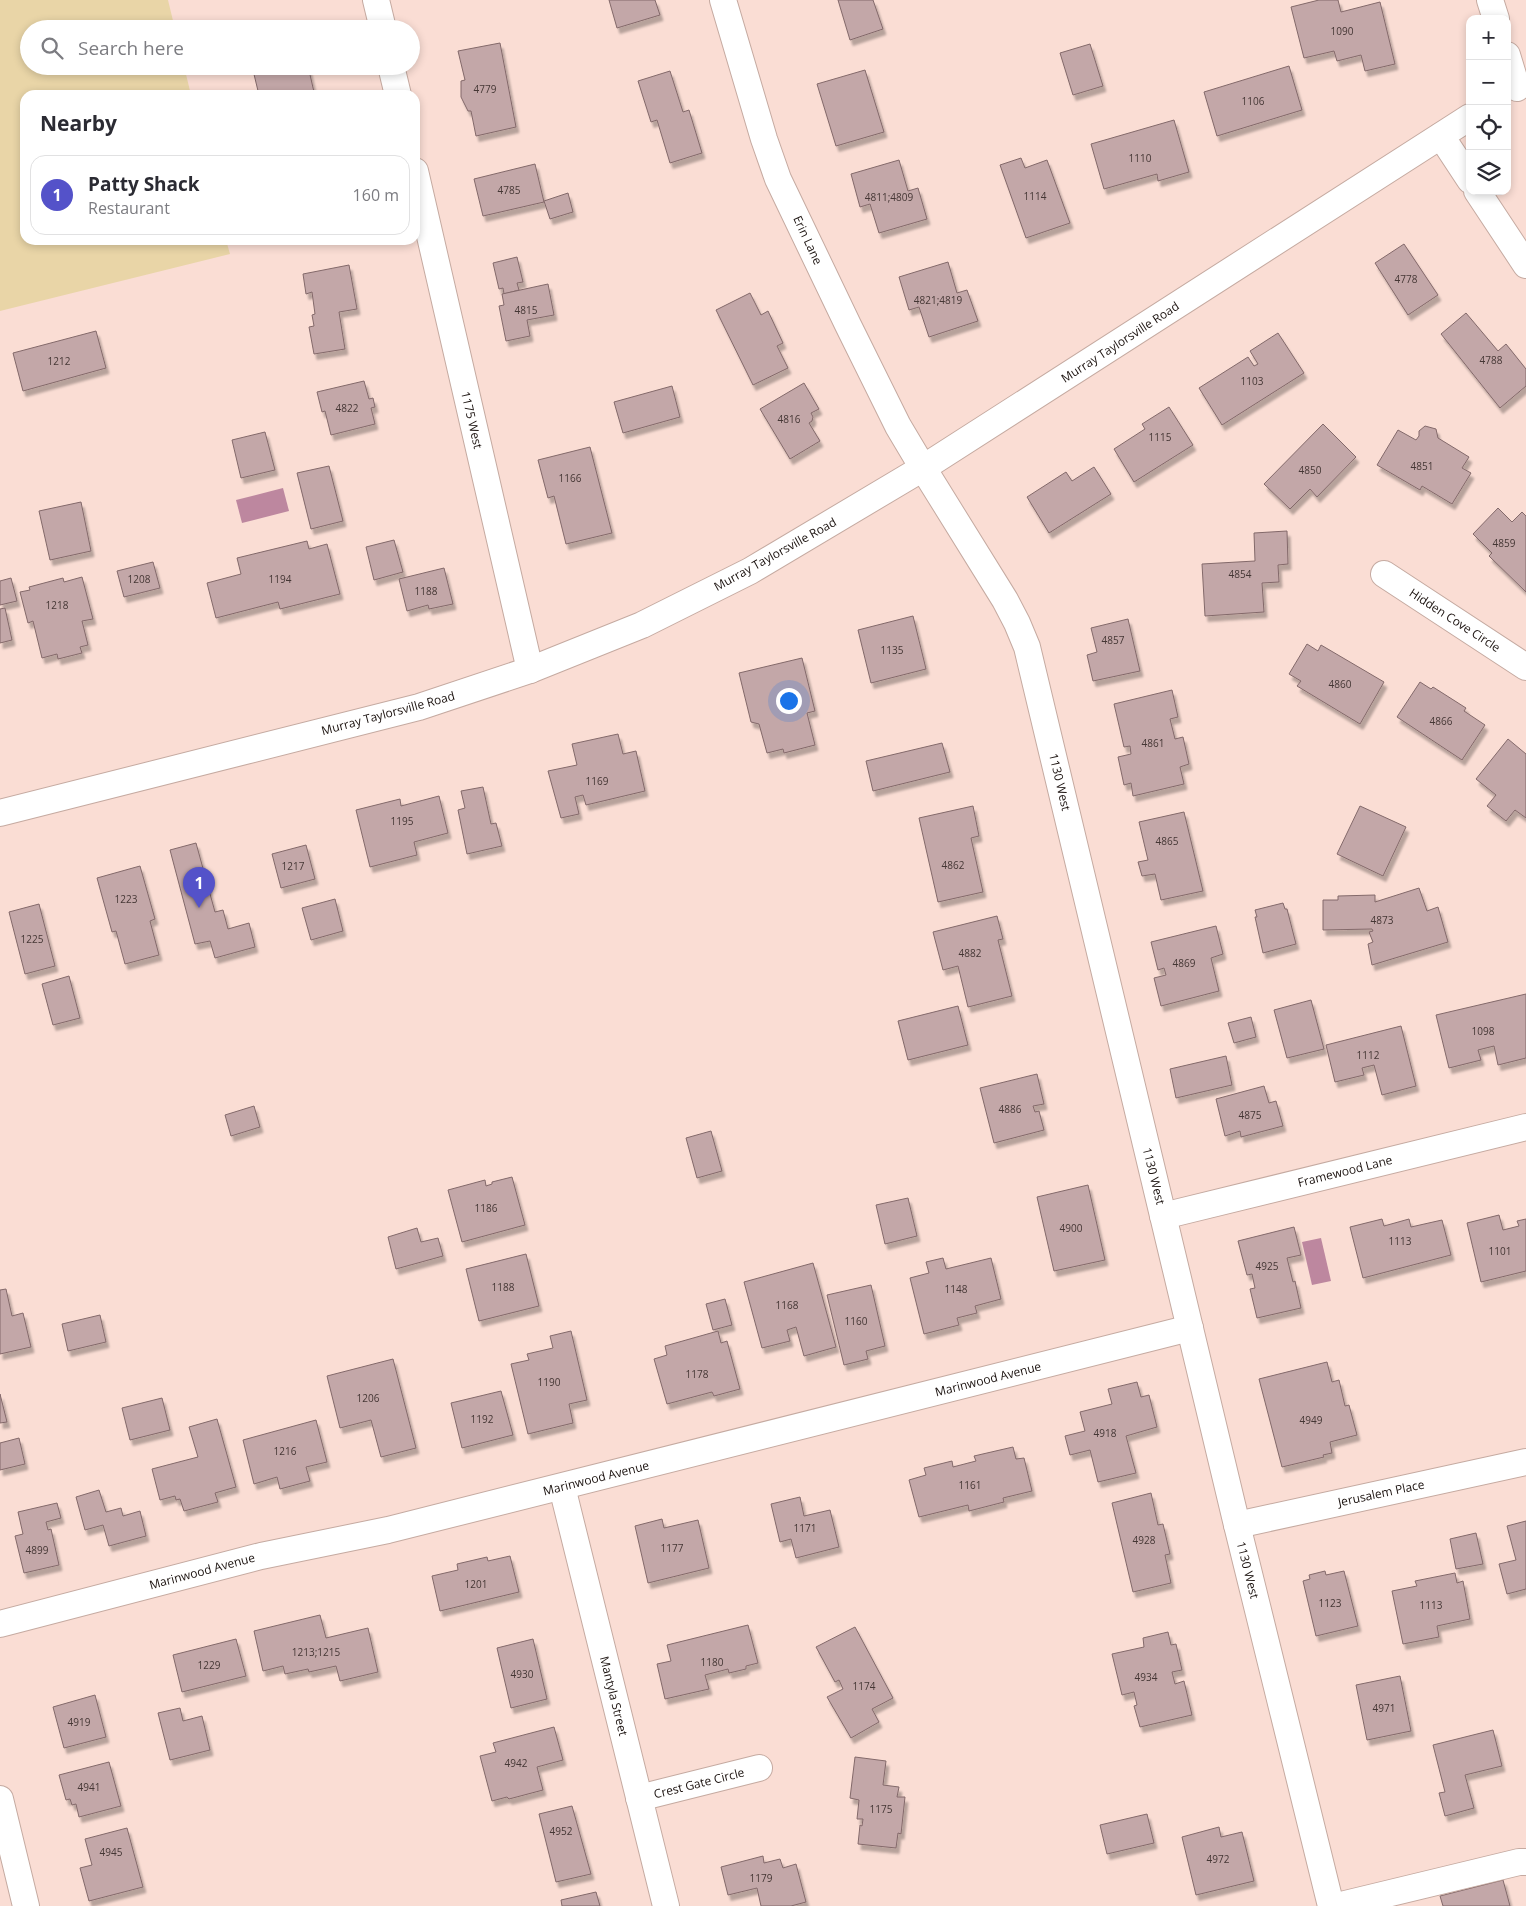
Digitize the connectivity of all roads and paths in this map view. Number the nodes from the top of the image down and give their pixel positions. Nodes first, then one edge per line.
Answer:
1 (376, 0) edge
2 (723, 0) edge
3 (1490, 0) edge
4 (1495, 15) edge
5 (380, 20) edge
6 (1509, 60) edge
7 (393, 75) edge
8 (1517, 88) edge
9 (397, 90) edge
10 (1466, 120) edge
11 (1440, 136) junction
12 (1466, 174) edge
13 (420, 193) edge
14 (1480, 195) edge
15 (1526, 265) edge
16 (923, 468) junction
17 (1384, 574) dead end
18 (1526, 667) edge
19 (530, 670) junction
20 (0, 813) edge
21 (1526, 1127) edge
22 (1163, 1216) junction
23 (1190, 1328) junction
24 (1526, 1462) edge
25 (562, 1487) junction
26 (1237, 1525) junction
27 (0, 1624) edge
28 (759, 1768) dead end
29 (640, 1798) junction
30 (0, 1799) edge
31 (1526, 1862) edge
32 (26, 1906) edge
33 (666, 1906) edge
34 (1331, 1906) edge
35 (1337, 1906) edge

1 - 5 street
2 - 16 street, Erin Lane
3 - 4 street
6 - 8 street
7 - 9 street
10 - 11 street, Murray Taylorsville Road
11 - 12 street
11 - 16 street, Murray Taylorsville Road
13 - 19 street, 1175 West
14 - 15 street
16 - 19 street, Murray Taylorsville Road
16 - 22 street, 1130 West
17 - 18 street, Hidden Cove Circle
19 - 20 street, Murray Taylorsville Road
21 - 22 street, Framewood Lane
22 - 23 street, 1130 West
23 - 25 street, Marinwood Avenue
23 - 26 street, 1130 West
24 - 26 street, Jerusalem Place
25 - 27 street, Marinwood Avenue
25 - 29 street, Mantyla Street
26 - 34 street, 1130 West
28 - 29 street, Crest Gate Circle
29 - 33 street, Mantyla Street
30 - 32 street
31 - 35 street

